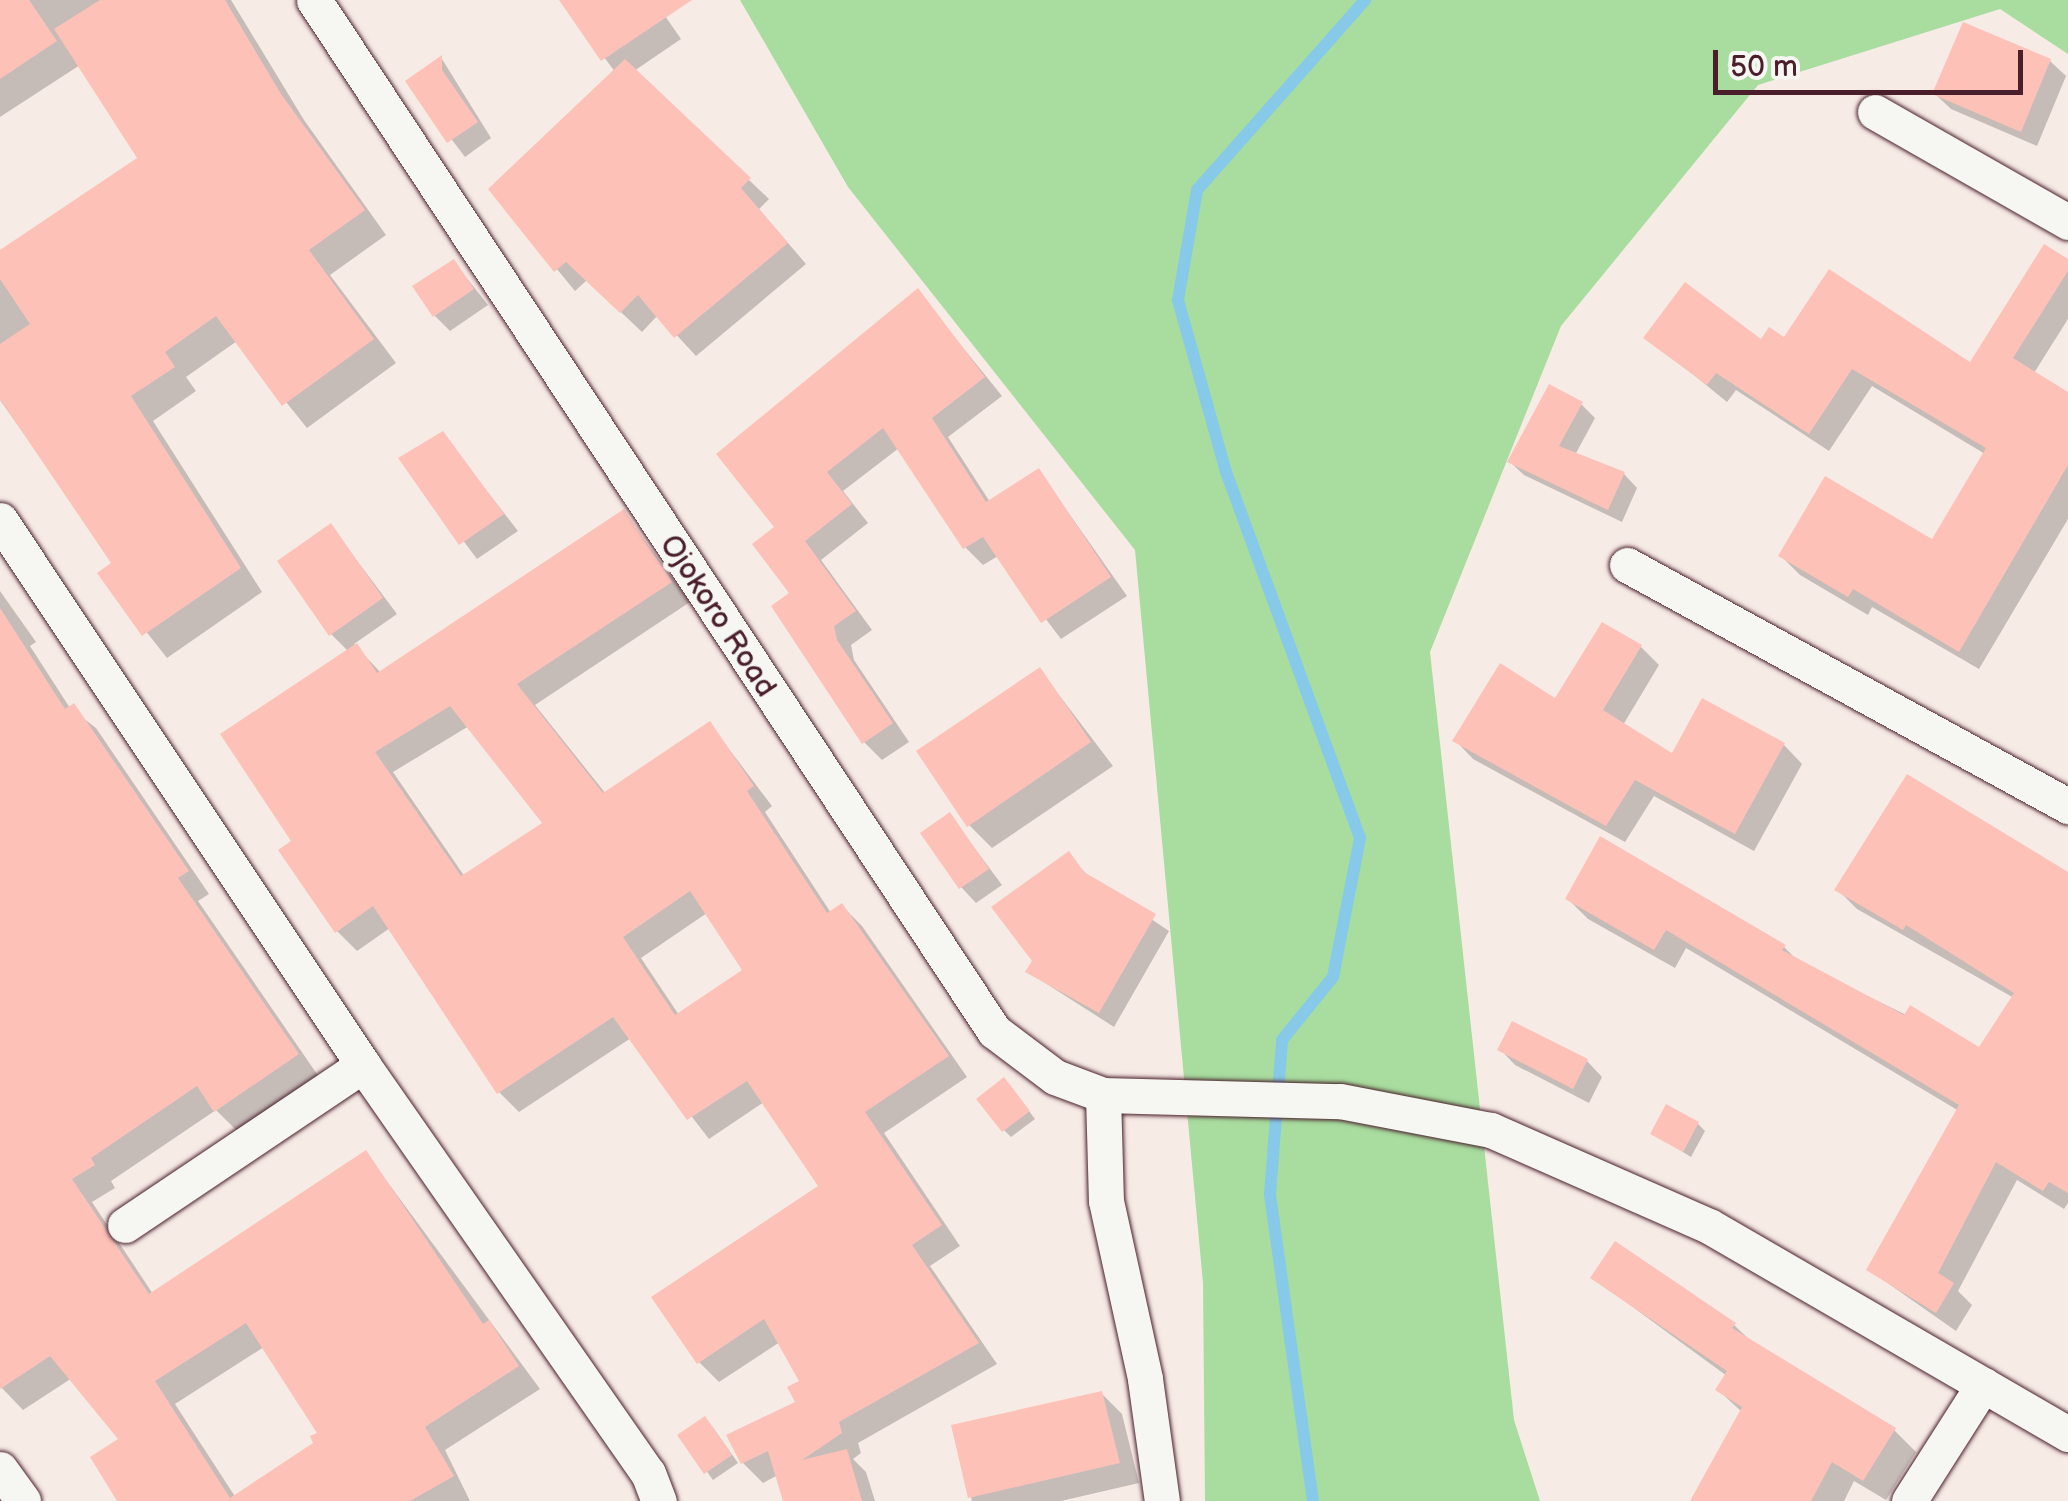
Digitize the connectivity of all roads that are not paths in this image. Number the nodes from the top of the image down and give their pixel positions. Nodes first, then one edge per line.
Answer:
1 (314, 0) edge
2 (1876, 112) dead end
3 (2068, 222) edge
4 (0, 520) edge
5 (1627, 565) dead end
6 (2068, 806) edge
7 (363, 1065) junction
8 (1103, 1096) junction
9 (125, 1225) dead end
10 (1983, 1384) junction
11 (2068, 1434) edge
12 (0, 1469) edge
13 (23, 1501) edge
14 (659, 1501) edge
15 (1162, 1501) edge
16 (1909, 1501) edge

1 - 8 street, Ojokoro Road
2 - 3 street
4 - 7 street
5 - 6 street
7 - 9 street
7 - 14 street
8 - 10 street, Ojokoro Road
8 - 15 street
10 - 11 street, Ojokoro Road
10 - 16 street
12 - 13 street

